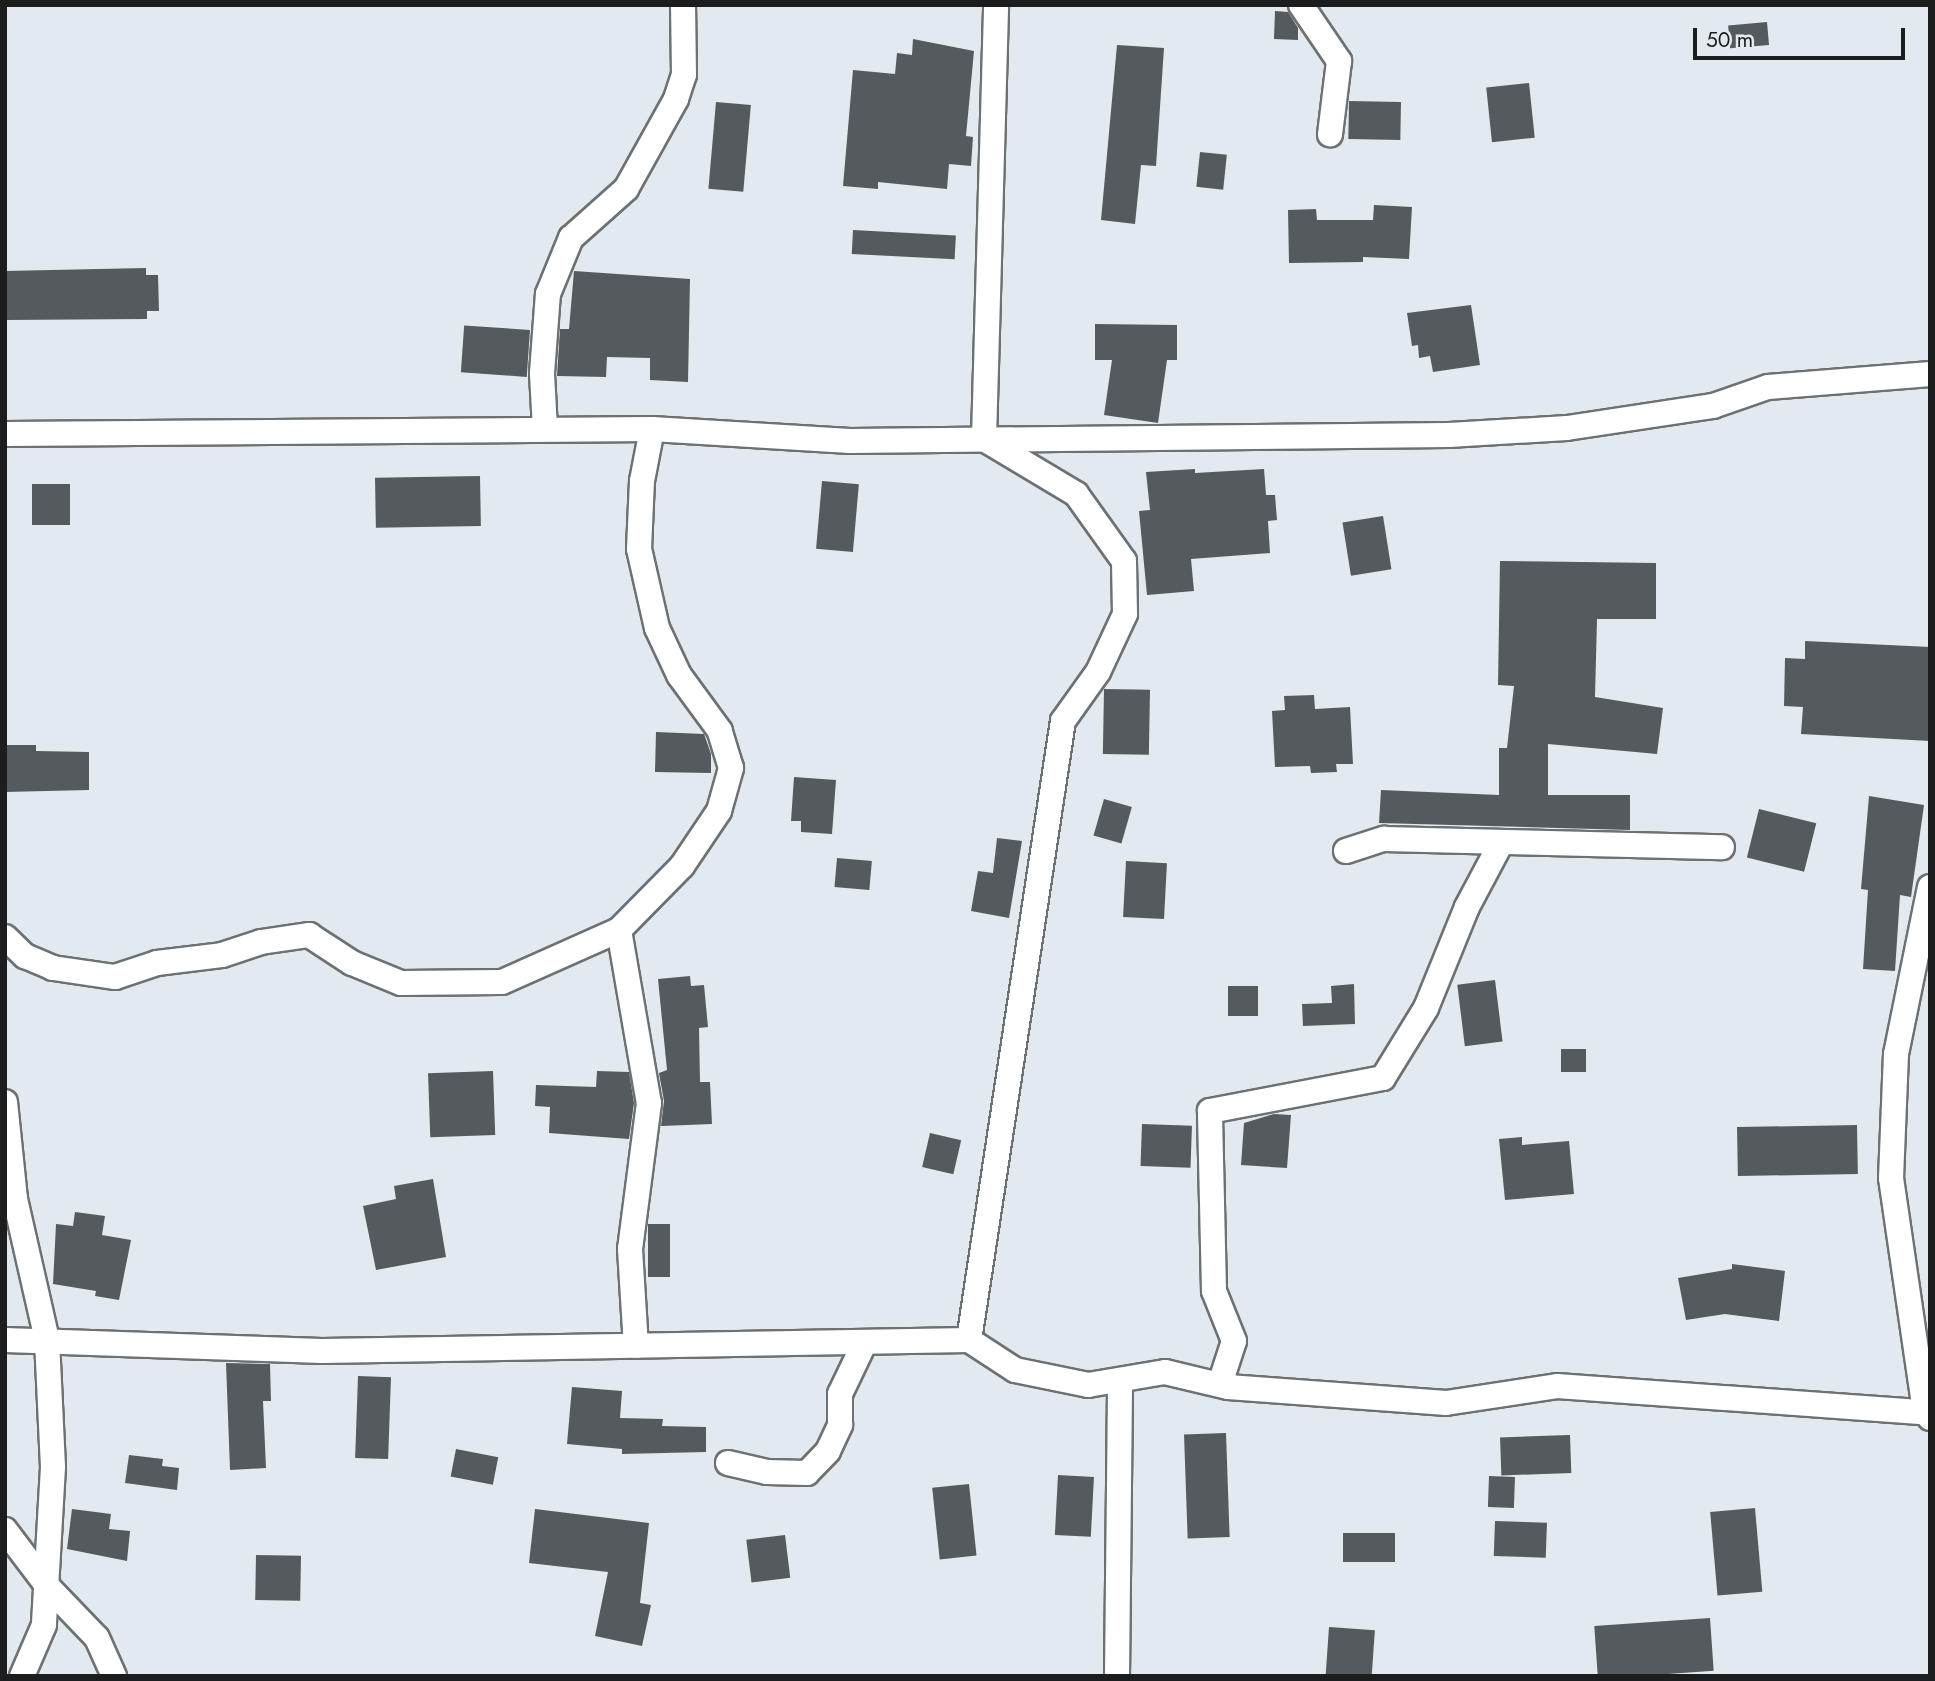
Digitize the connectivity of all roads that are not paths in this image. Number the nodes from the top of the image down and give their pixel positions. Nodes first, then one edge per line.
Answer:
1 (683, 5) edge
2 (996, 5) edge
3 (1301, 5) edge
4 (1330, 134) dead end
5 (1930, 374) edge
6 (545, 429) junction
7 (652, 429) junction
8 (5, 434) edge
9 (984, 439) junction
10 (1501, 843) junction
11 (1722, 847) dead end
12 (1346, 851) dead end
13 (1930, 887) edge
14 (619, 930) junction
15 (5, 937) edge
16 (5, 1102) edge
17 (5, 1340) edge
18 (47, 1340) junction
19 (969, 1340) junction
20 (864, 1344) junction
21 (636, 1346) junction
22 (1120, 1380) junction
23 (1220, 1384) junction
24 (1928, 1414) edge
25 (728, 1463) dead end
26 (5, 1530) edge
27 (50, 1588) junction
28 (22, 1676) edge
29 (114, 1676) edge
30 (1117, 1676) edge

1 - 6 street
2 - 9 street
3 - 4 street
5 - 9 street
6 - 7 street
6 - 8 street
7 - 9 street
7 - 14 street
9 - 19 street
10 - 11 street
10 - 12 street
10 - 23 street
13 - 24 street
14 - 15 street
14 - 21 street
16 - 18 street
17 - 18 street
18 - 21 street
18 - 27 street
19 - 20 street
19 - 22 street
20 - 21 street
20 - 25 street
22 - 23 street
22 - 30 street
23 - 24 street
26 - 27 street
27 - 28 street
27 - 29 street

